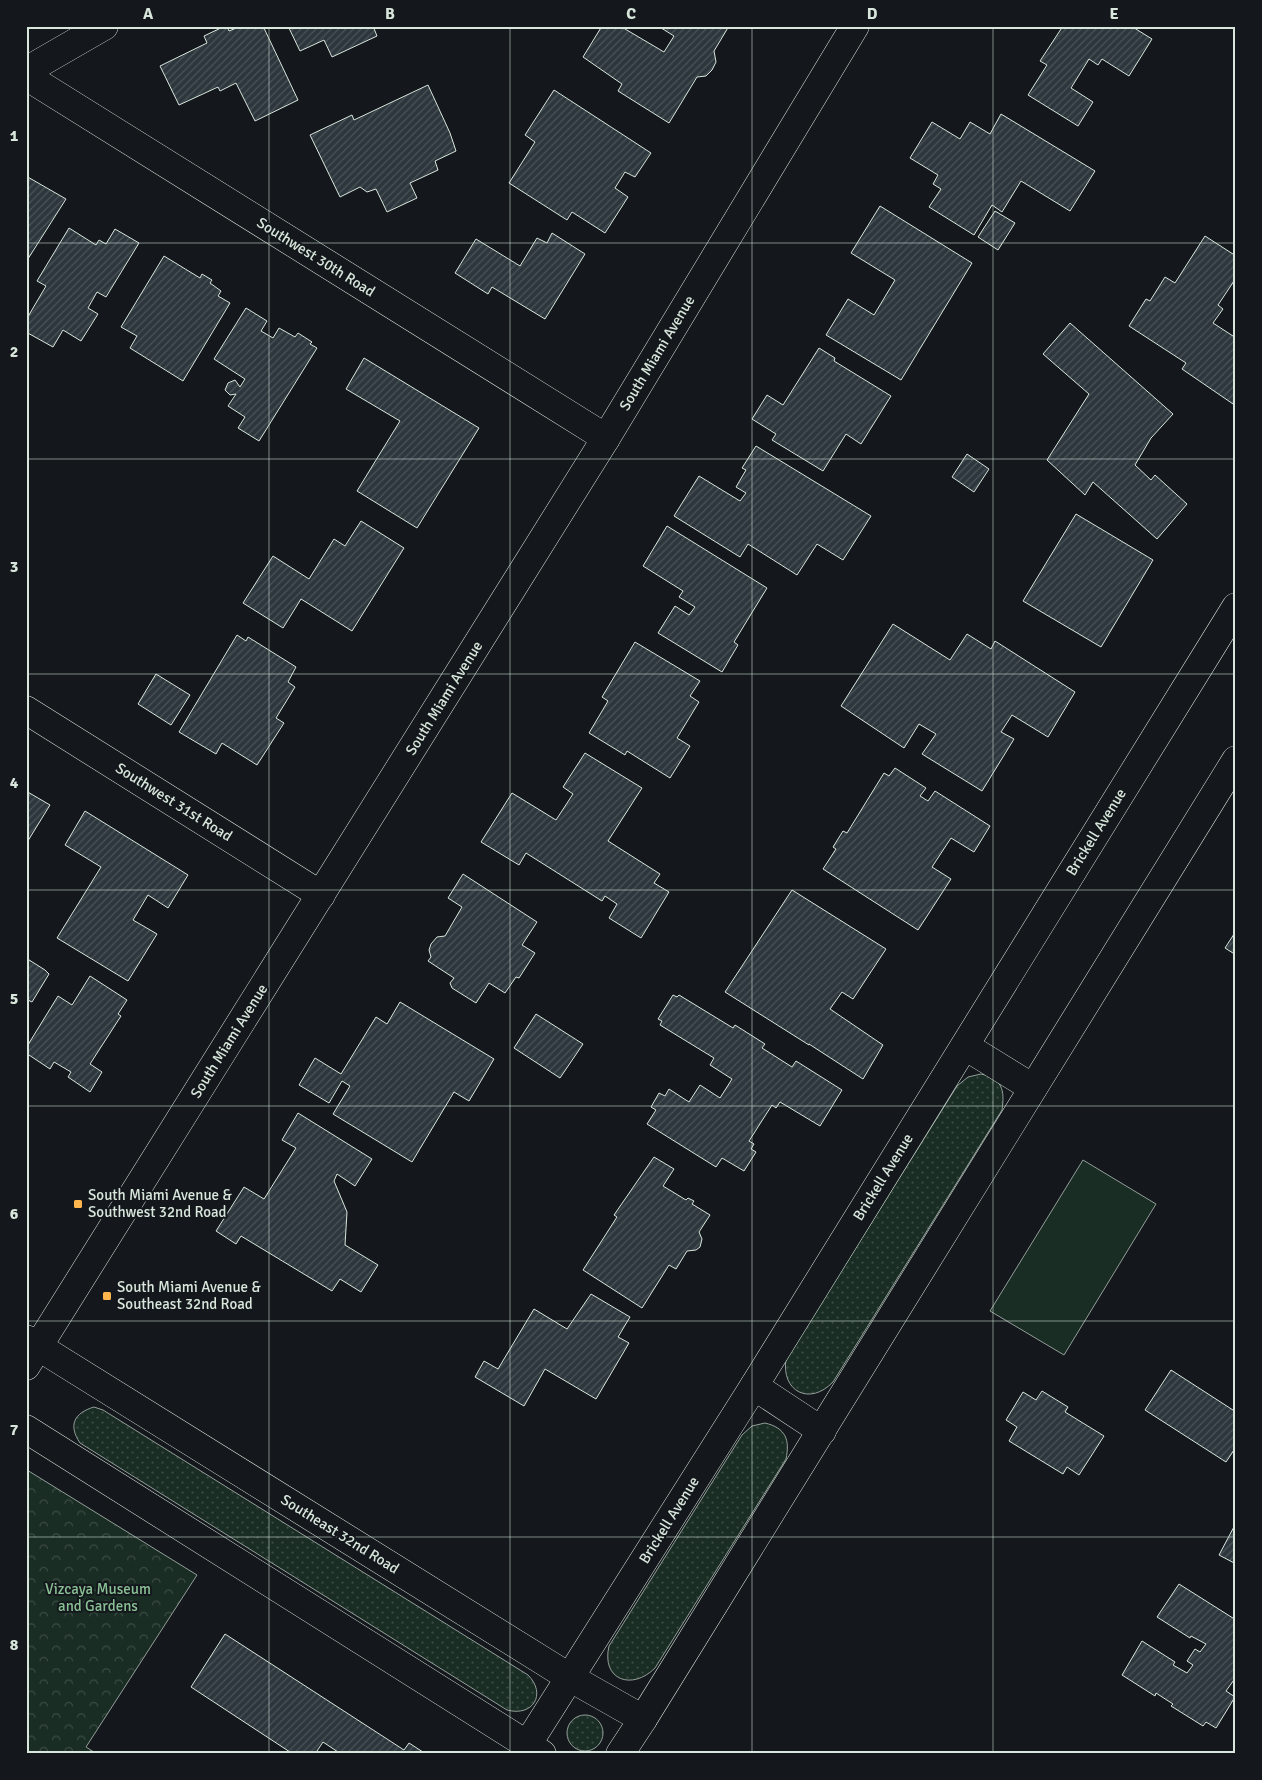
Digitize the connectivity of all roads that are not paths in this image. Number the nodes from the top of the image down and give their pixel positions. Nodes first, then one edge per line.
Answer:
1 (104, 26) edge
2 (855, 26) edge
3 (26, 71) edge
4 (26, 76) edge
5 (606, 438) junction
6 (1236, 607) edge
7 (26, 710) edge
8 (1236, 760) edge
9 (321, 895) junction
10 (964, 1046) junction
11 (1033, 1088) junction
12 (30, 1350) edge
13 (754, 1386) junction
14 (26, 1429) edge
15 (822, 1431) junction
16 (569, 1677) junction
17 (643, 1719) junction
18 (535, 1749) edge
19 (620, 1754) edge

1 - 3 street
2 - 5 street, South Miami Avenue
4 - 5 street, Southwest 30th Road
5 - 9 street, South Miami Avenue
6 - 10 street, Brickell Avenue
7 - 9 street, Southwest 31st Road
8 - 11 street
9 - 12 street, South Miami Avenue
10 - 11 street
10 - 13 street, Brickell Avenue
11 - 15 street
12 - 16 street, Southeast 32nd Road
13 - 15 street
13 - 16 street, Brickell Avenue
14 - 18 street
15 - 17 street
16 - 17 street, Southeast 32nd Road
16 - 18 street, Brickell Avenue
17 - 19 street

